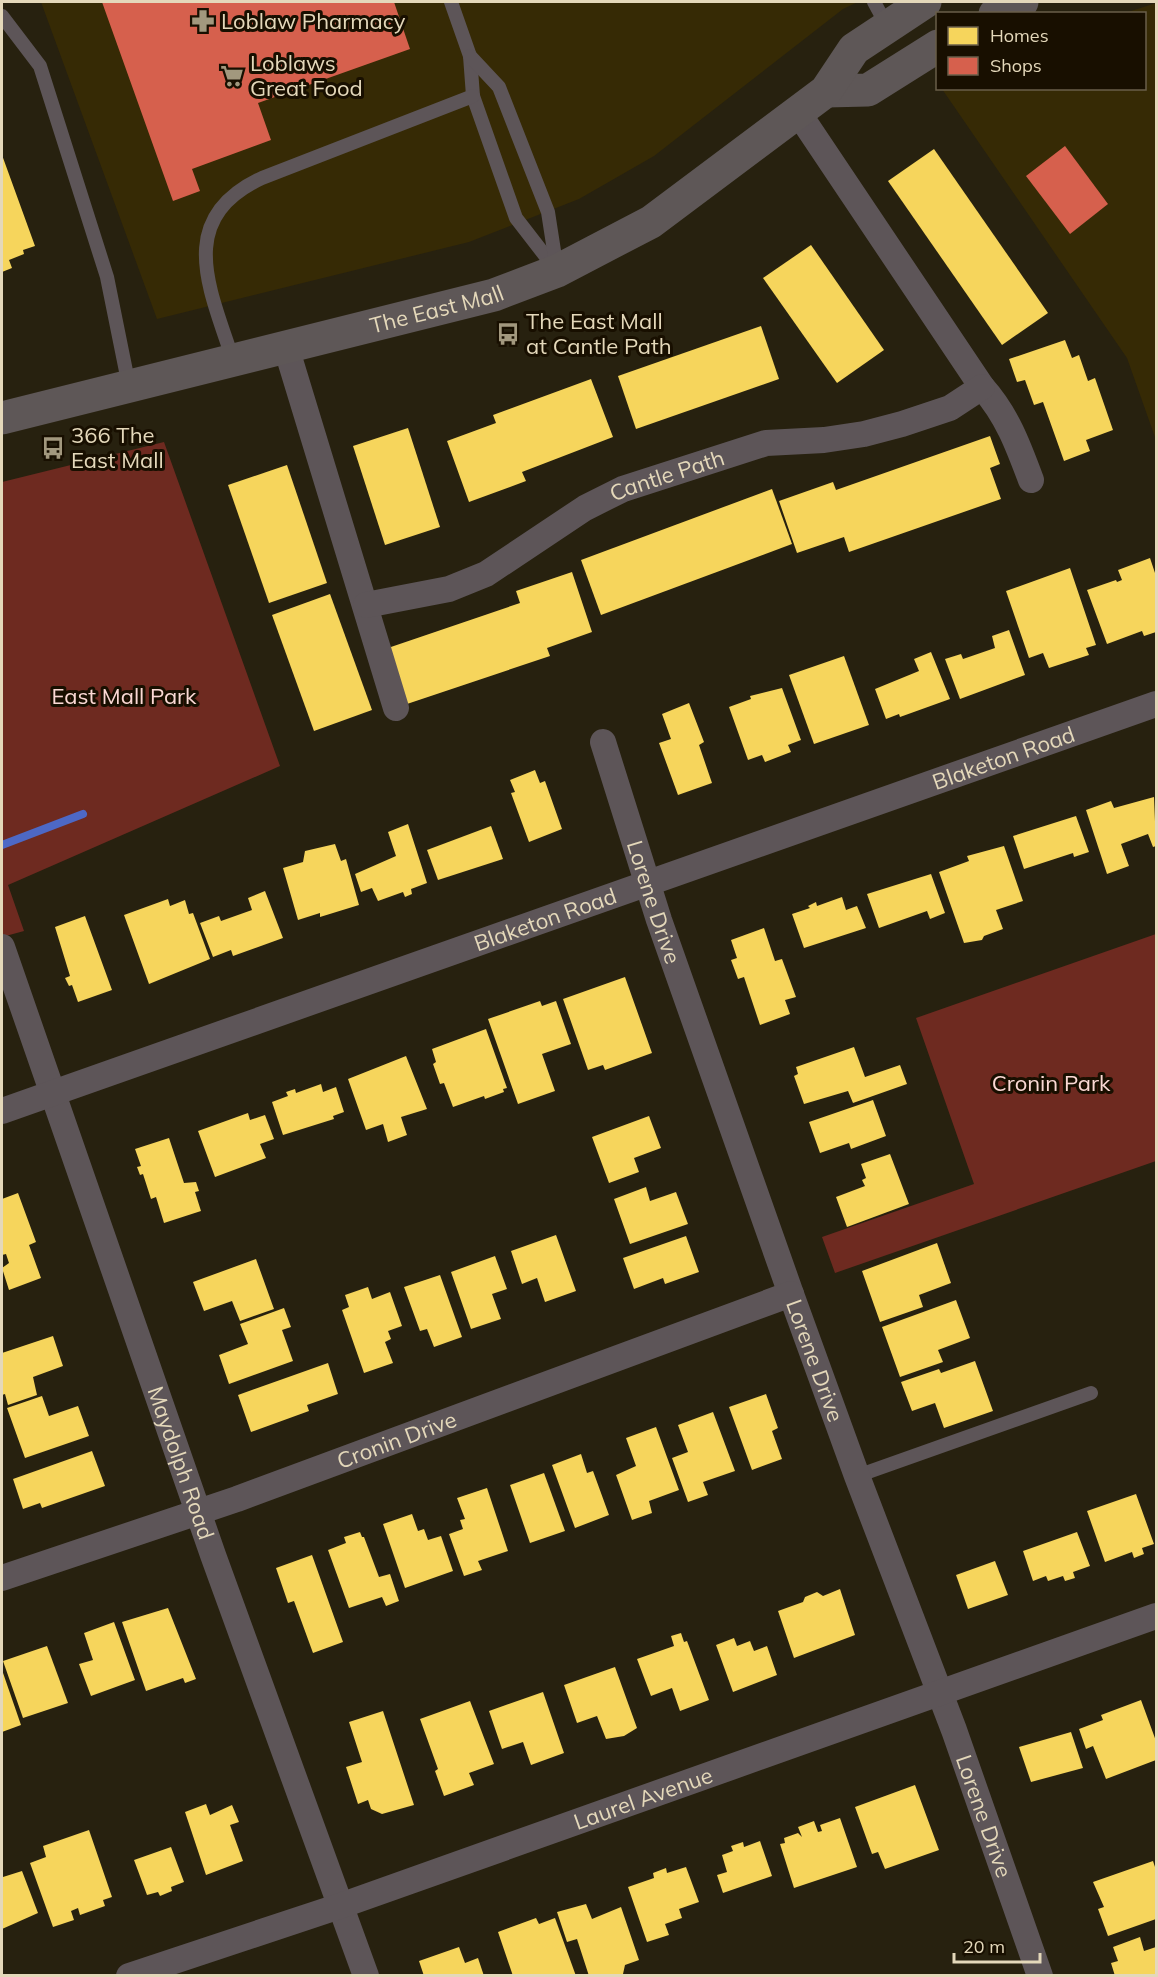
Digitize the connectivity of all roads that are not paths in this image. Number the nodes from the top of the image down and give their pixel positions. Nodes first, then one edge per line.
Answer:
1 (451, 2) edge
2 (925, 2) edge
3 (1022, 2) edge
4 (1000, 12) edge
5 (881, 14) edge
6 (2, 16) edge
7 (936, 47) edge
8 (470, 56) junction
9 (826, 91) junction
10 (473, 96) junction
11 (797, 111) junction
12 (557, 271) junction
13 (286, 346) junction
14 (233, 360) junction
15 (129, 386) junction
16 (982, 387) junction
17 (2, 418) edge
18 (1031, 480) dead end
19 (366, 606) junction
20 (1156, 704) edge
21 (396, 708) dead end
22 (603, 742) dead end
23 (647, 884) junction
24 (2, 947) edge
25 (51, 1093) junction
26 (2, 1111) edge
27 (791, 1294) junction
28 (1091, 1393) dead end
29 (857, 1476) junction
30 (198, 1512) junction
31 (2, 1578) edge
32 (1156, 1616) edge
33 (940, 1692) junction
34 (340, 1906) junction
35 (129, 1976) edge
36 (366, 1976) edge
37 (1040, 1976) edge

1 - 8 lane
2 - 5 main road, The East Mall
3 - 4 main road
5 - 9 main road, The East Mall
6 - 15 lane
7 - 9 main road
8 - 10 lane
8 - 12 lane
9 - 11 main road, The East Mall
10 - 12 lane
10 - 14 lane
11 - 12 main road, The East Mall
11 - 16 street
12 - 13 main road, The East Mall
13 - 14 main road, The East Mall
13 - 19 street
14 - 15 main road, The East Mall
15 - 17 main road, The East Mall
16 - 18 street
16 - 19 street, Cantle Path
19 - 21 street
20 - 23 street, Blaketon Road
22 - 23 street, Lorene Drive
23 - 25 street, Blaketon Road
23 - 27 street, Lorene Drive
24 - 25 street, Maydolph Road
25 - 26 street, Blaketon Road
25 - 30 street, Maydolph Road
27 - 29 street, Lorene Drive
27 - 30 street, Cronin Drive
28 - 29 lane
29 - 33 street, Lorene Drive
30 - 31 street, Cronin Drive
30 - 34 street, Maydolph Road
32 - 33 street, Laurel Avenue
33 - 34 street, Laurel Avenue
33 - 37 street, Lorene Drive
34 - 35 street, Laurel Avenue
34 - 36 street, Maydolph Road

